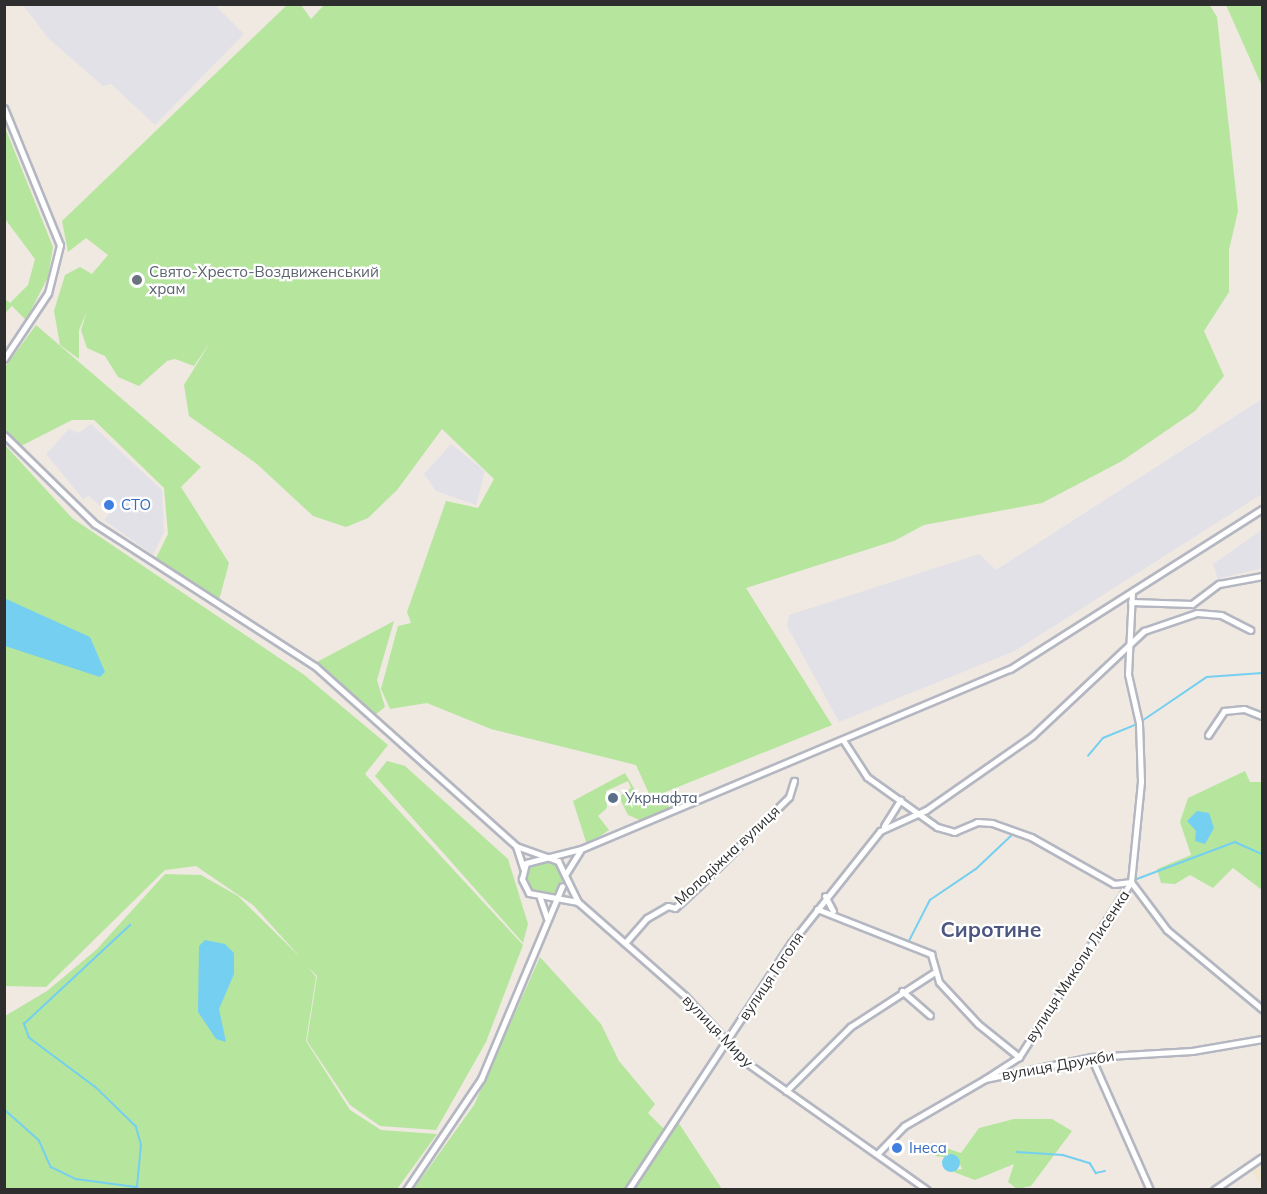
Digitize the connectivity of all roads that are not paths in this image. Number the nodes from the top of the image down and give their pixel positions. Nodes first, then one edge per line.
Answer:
1 (4, 108) edge
2 (4, 359) edge
3 (4, 435) edge
4 (1263, 509) edge
5 (1263, 576) edge
6 (1132, 593) junction
7 (1131, 602) junction
8 (1250, 630) dead end
9 (1130, 642) junction
10 (1263, 716) edge
11 (1208, 735) dead end
12 (843, 740) junction
13 (794, 781) dead end
14 (900, 800) junction
15 (915, 812) junction
16 (880, 831) junction
17 (516, 846) junction
18 (581, 849) junction
19 (544, 855) junction
20 (523, 868) junction
21 (564, 878) junction
22 (1131, 882) junction
23 (562, 886) junction
24 (825, 896) junction
25 (543, 898) junction
26 (559, 900) junction
27 (578, 902) junction
28 (817, 909) junction
29 (833, 911) junction
30 (547, 918) junction
31 (625, 943) junction
32 (933, 973) junction
33 (902, 991) junction
34 (1263, 1009) edge
35 (930, 1015) dead end
36 (1263, 1039) edge
37 (728, 1042) junction
38 (1019, 1057) junction
39 (1091, 1057) junction
40 (985, 1079) junction
41 (786, 1091) junction
42 (877, 1154) junction
43 (1263, 1156) edge
44 (918, 1183) junction
45 (408, 1188) edge
46 (627, 1190) edge
47 (912, 1190) edge
48 (927, 1190) edge
49 (1150, 1190) edge
50 (1214, 1190) edge

1 - 2 street
3 - 17 street
4 - 6 street
5 - 7 street
6 - 7 street
6 - 12 street
7 - 9 street
8 - 9 street, вулиця Гоголя
9 - 15 street, вулиця Гоголя
9 - 22 street
10 - 11 street
12 - 14 street
12 - 18 street
13 - 31 street, Молодіжна вулиця
14 - 15 street
14 - 16 street
15 - 16 street, вулиця Гоголя
15 - 22 street, вулиця Миколи Лисенка
16 - 24 street, вулиця Гоголя
17 - 19 street
17 - 20 street
18 - 19 street
18 - 21 street
19 - 20 street
19 - 21 street
20 - 25 street
21 - 23 street
21 - 27 street, вулиця Миру
22 - 34 street
22 - 38 street, вулиця Миколи Лисенка
23 - 25 street
23 - 26 street
24 - 28 street, вулиця Гоголя
24 - 29 street
25 - 26 street
25 - 30 street
26 - 27 street
26 - 30 street
27 - 31 street, вулиця Миру
28 - 29 street
28 - 37 street, вулиця Гоголя
29 - 32 street
30 - 45 street
31 - 37 street, вулиця Миру
32 - 33 street
32 - 38 street
33 - 35 street
33 - 41 street
36 - 39 street, вулиця Дружби
37 - 41 street, вулиця Миру
37 - 46 street, вулиця Гоголя
38 - 40 street, вулиця Миколи Лисенка
39 - 40 street, вулиця Дружби
39 - 49 street
40 - 42 street, вулиця Дружби
41 - 42 street, вулиця Миру
42 - 44 street, вулиця Миру
43 - 50 street
44 - 47 street
44 - 48 street, вулиця Миру

